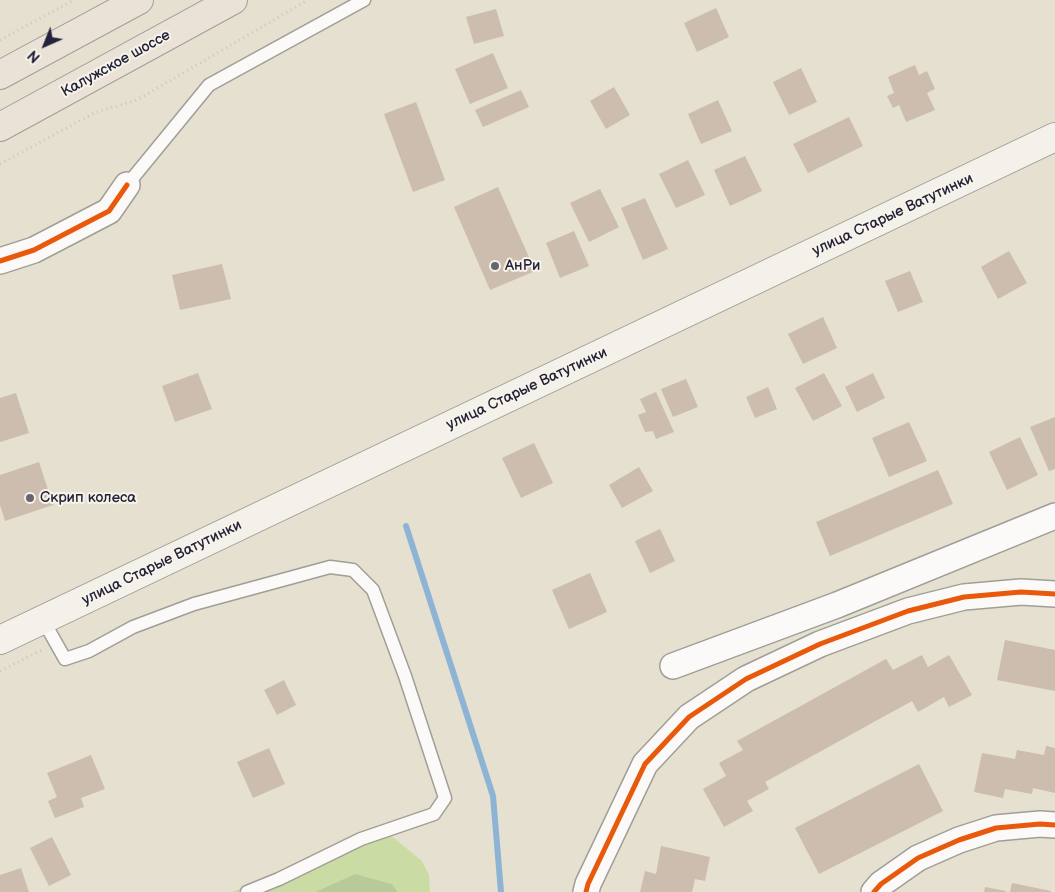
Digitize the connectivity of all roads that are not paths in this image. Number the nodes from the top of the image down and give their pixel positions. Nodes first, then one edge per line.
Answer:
1 (139, 0) edge
2 (233, 0) edge
3 (364, 0) edge
4 (0, 75) edge
5 (0, 127) edge
6 (1055, 137) edge
7 (127, 185) joint
8 (0, 261) edge
9 (1055, 516) edge
10 (1055, 594) edge
11 (43, 620) junction
12 (0, 640) edge
13 (673, 666) dead end
14 (1055, 825) edge
15 (247, 892) edge
16 (586, 892) edge
17 (874, 892) edge

1 - 4 highway
2 - 5 highway, Калужское шоссе
3 - 7 lane
6 - 11 main road, улица Старые Ватутинки
7 - 8 street
9 - 13 street
10 - 16 street
11 - 12 main road, улица Старые Ватутинки
11 - 15 lane
14 - 17 street

